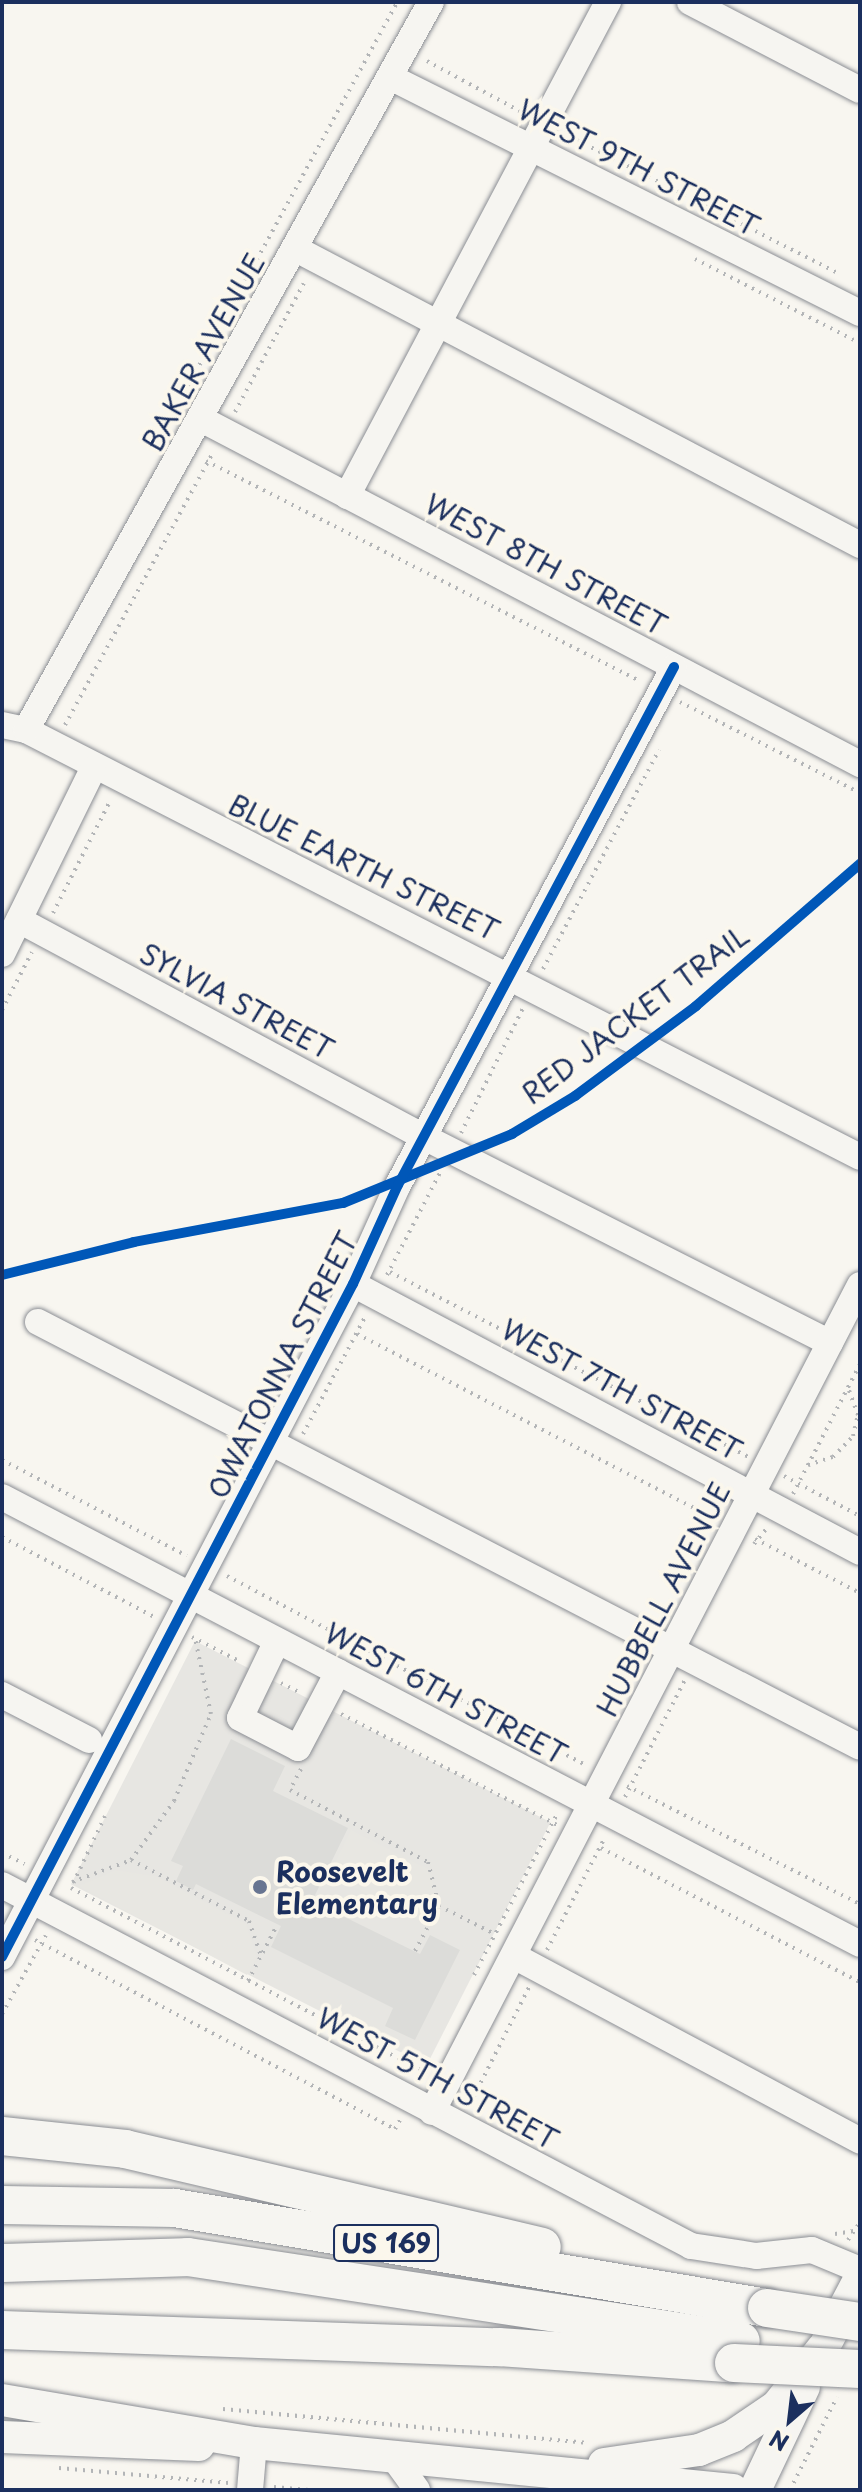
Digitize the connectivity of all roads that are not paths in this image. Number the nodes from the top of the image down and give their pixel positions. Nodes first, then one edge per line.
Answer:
1 (431, 2) edge
2 (608, 2) edge
3 (690, 2) edge
4 (390, 77) junction
5 (860, 90) edge
6 (531, 148) junction
7 (296, 249) junction
8 (860, 313) edge
9 (438, 323) junction
10 (203, 420) junction
11 (347, 496) junction
12 (860, 545) edge
13 (674, 667) junction
14 (14, 728) edge
15 (860, 764) edge
16 (93, 769) junction
17 (19, 920) junction
18 (2, 954) edge
19 (510, 976) junction
20 (426, 1138) junction
21 (860, 1157) edge
22 (353, 1284) junction
23 (860, 1285) edge
24 (38, 1322) dead end
25 (830, 1343) junction
26 (270, 1443) junction
27 (752, 1494) junction
28 (2, 1497) edge
29 (860, 1552) edge
30 (202, 1600) junction
31 (277, 1641) junction
32 (683, 1656) junction
33 (338, 1672) junction
34 (2, 1695) edge
35 (89, 1740) dead end
36 (860, 1747) edge
37 (604, 1812) junction
38 (2, 1885) edge
39 (31, 1900) junction
40 (860, 1944) edge
41 (514, 1956) junction
42 (2, 1957) edge
43 (421, 2106) junction
44 (2, 2136) edge
45 (860, 2141) edge
46 (2, 2205) edge
47 (2, 2263) edge
48 (860, 2270) edge
49 (860, 2278) edge
50 (860, 2322) edge
51 (746, 2329) junction
52 (2, 2330) edge
53 (823, 2348) junction
54 (860, 2362) edge
55 (850, 2381) edge
56 (2, 2400) edge
57 (2, 2437) edge
58 (254, 2443) junction
59 (394, 2458) junction
60 (540, 2471) junction
61 (250, 2487) edge
62 (417, 2490) edge
63 (733, 2490) edge
64 (755, 2490) edge

1 - 4 street, BAKER AVENUE
2 - 6 street
3 - 5 street
4 - 6 street, WEST 9TH STREET
4 - 7 street, BAKER AVENUE
6 - 8 street, WEST 9TH STREET
6 - 9 street
7 - 9 street
7 - 10 street, BAKER AVENUE
9 - 11 street
9 - 12 street
10 - 11 street, WEST 8TH STREET
10 - 14 street, BAKER AVENUE
11 - 13 street, WEST 8TH STREET
13 - 15 street, WEST 8TH STREET
13 - 19 street, OWATONNA STREET
14 - 16 street, BLUE EARTH STREET
16 - 17 street
16 - 19 street, BLUE EARTH STREET
17 - 18 street
17 - 20 street, SYLVIA STREET
19 - 20 street, OWATONNA STREET
19 - 21 street, BLUE EARTH STREET
20 - 22 street, OWATONNA STREET
20 - 25 street, SYLVIA STREET
22 - 26 street, OWATONNA STREET
22 - 27 street, WEST 7TH STREET
23 - 25 street, HUBBELL AVENUE
24 - 26 street
25 - 27 street, HUBBELL AVENUE
26 - 30 street, OWATONNA STREET
26 - 32 street
27 - 29 street, WEST 7TH STREET
27 - 32 street, HUBBELL AVENUE
28 - 30 street, WEST 6TH STREET
30 - 31 street, WEST 6TH STREET
30 - 39 street, OWATONNA STREET
31 - 33 street, WEST 6TH STREET
31 - 33 street
32 - 36 street
32 - 37 street, HUBBELL AVENUE
33 - 37 street, WEST 6TH STREET
34 - 35 street
37 - 40 street, WEST 6TH STREET
37 - 41 street, HUBBELL AVENUE
38 - 39 street, WEST 5TH STREET
39 - 42 street, OWATONNA STREET
39 - 43 street, WEST 5TH STREET
41 - 43 street, HUBBELL AVENUE
41 - 45 street
43 - 48 street, WEST 5TH STREET
44 - 51 highway
46 - 51 highway, US 169
47 - 51 highway, US 169
49 - 53 main road
50 - 51 highway, US 169, bridge
51 - 52 highway
51 - 54 highway, US 169
51 - 55 highway, bridge
53 - 60 main road
53 - 64 main road
56 - 58 main road
57 - 58 main road
58 - 59 main road
58 - 61 street
59 - 60 main road
59 - 62 street
60 - 63 main road

